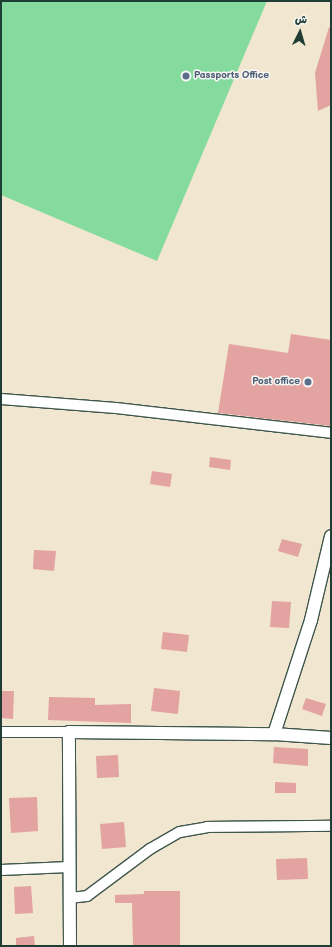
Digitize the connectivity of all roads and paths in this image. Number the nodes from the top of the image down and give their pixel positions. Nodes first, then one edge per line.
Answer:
1 (1, 399) edge
2 (331, 432) edge
3 (331, 536) edge
4 (1, 732) edge
5 (69, 732) junction
6 (274, 734) junction
7 (331, 738) edge
8 (331, 826) edge
9 (69, 867) junction
10 (1, 870) edge
11 (69, 898) junction
12 (70, 946) edge

1 - 2 street
3 - 6 street
4 - 5 street
5 - 6 street
5 - 9 street
6 - 7 street
8 - 11 street
9 - 10 street
9 - 11 street
11 - 12 street

